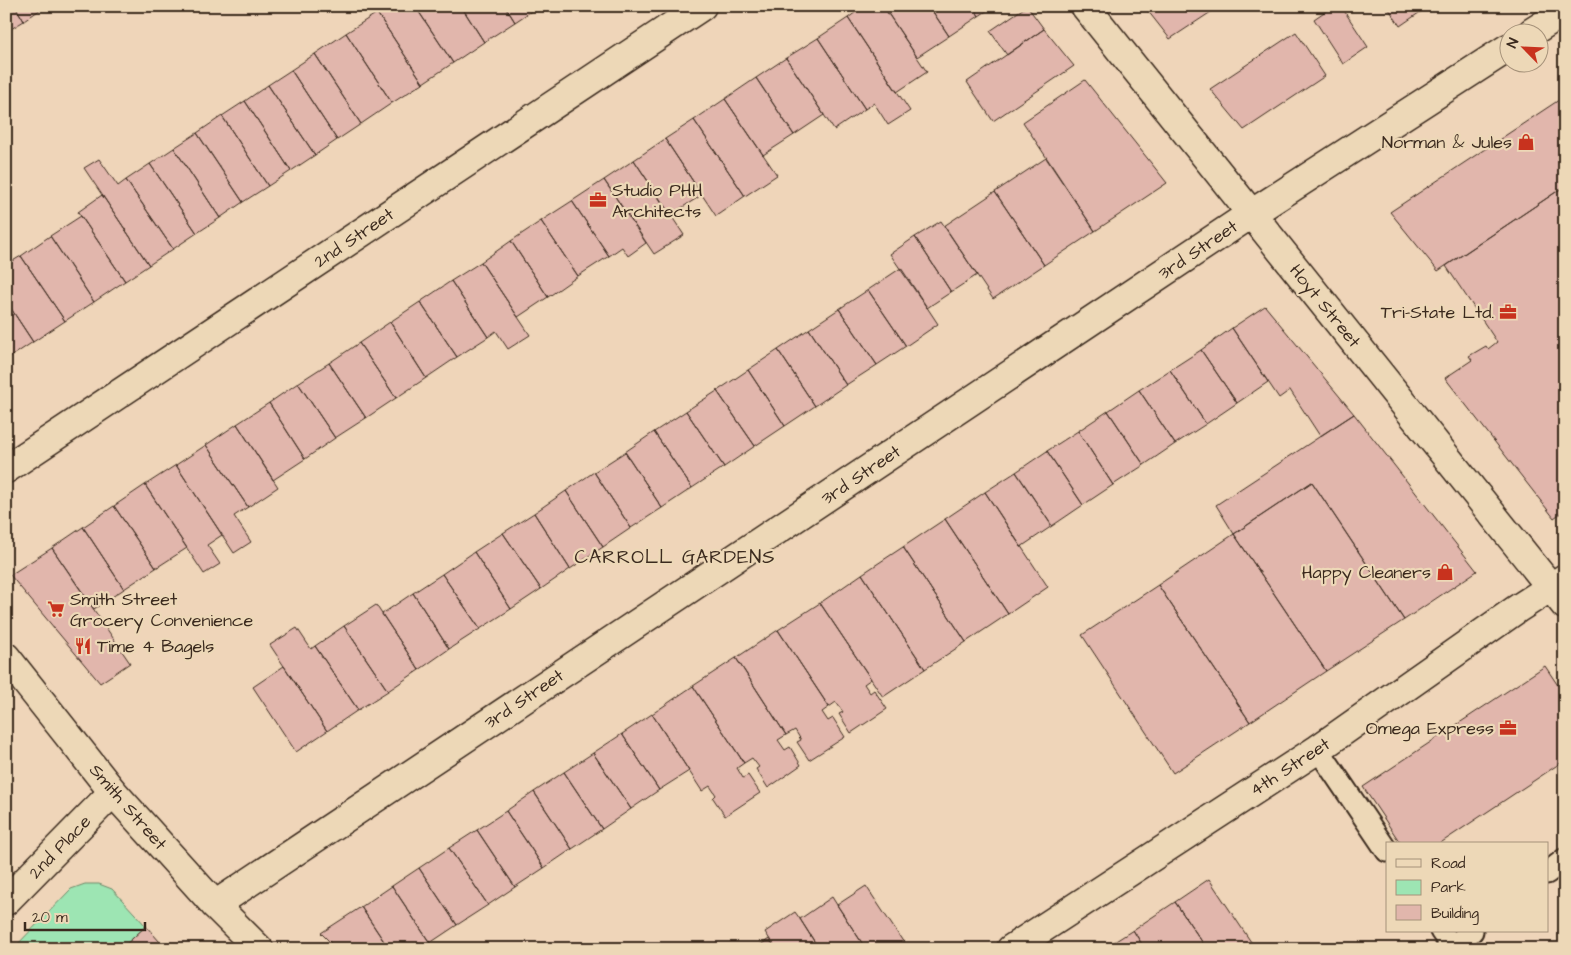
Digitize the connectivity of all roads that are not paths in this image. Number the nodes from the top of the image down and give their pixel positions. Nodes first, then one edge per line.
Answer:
1 (702, 6) edge
2 (1085, 6) edge
3 (1565, 11) edge
4 (1548, 22) edge
5 (1498, 54) edge
6 (1251, 214) junction
7 (6, 469) edge
8 (1560, 590) edge
9 (6, 657) edge
10 (1318, 749) junction
11 (113, 792) junction
12 (1386, 850) edge
13 (1565, 860) edge
14 (1548, 872) edge
15 (6, 901) edge
16 (215, 905) junction
17 (1442, 932) edge
18 (1471, 932) edge
19 (259, 949) edge
20 (1010, 949) edge

1 - 7 street, 2nd Street
2 - 6 street, Hoyt Street
3 - 4 street
5 - 6 street, 3rd Street
6 - 8 street, Hoyt Street
6 - 16 street, 3rd Street
8 - 10 street, 4th Street
9 - 11 street, Smith Street
10 - 12 lane
10 - 20 street, 4th Street
11 - 15 street, 2nd Place
11 - 16 street, Smith Street
13 - 14 lane
16 - 19 street, Smith Street
17 - 18 lane

